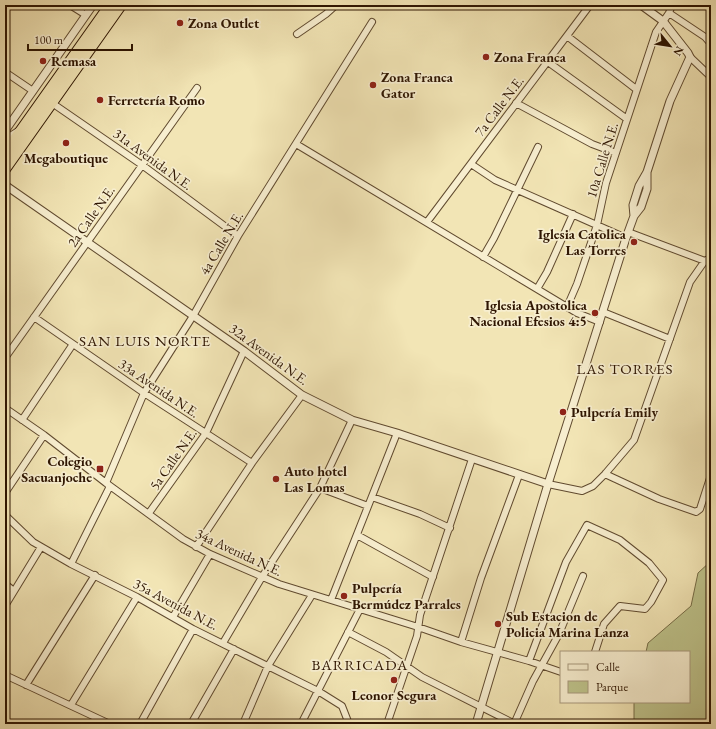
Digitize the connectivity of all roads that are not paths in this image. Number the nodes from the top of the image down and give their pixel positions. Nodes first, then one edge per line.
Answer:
1 (70, 5) edge
2 (93, 5) edge
3 (110, 5) edge
4 (121, 5) edge
5 (336, 5) edge
6 (590, 5) edge
7 (641, 5) edge
8 (672, 5) edge
9 (669, 13) junction
10 (86, 15) junction
11 (663, 21) junction
12 (372, 22) dead end
13 (297, 34) dead end
14 (567, 36) junction
15 (711, 44) edge
16 (690, 57) junction
17 (548, 62) junction
18 (5, 72) edge
19 (711, 77) edge
20 (197, 88) dead end
21 (636, 89) junction
22 (33, 91) junction
23 (52, 103) junction
24 (516, 103) junction
25 (627, 120) junction
26 (24, 127) junction
27 (5, 131) edge
28 (5, 140) edge
29 (296, 144) junction
30 (538, 147) dead end
31 (616, 153) junction
32 (5, 154) edge
33 (471, 164) junction
34 (142, 165) junction
35 (5, 169) edge
36 (5, 185) edge
37 (517, 190) junction
38 (573, 214) junction
39 (427, 222) junction
40 (597, 225) junction
41 (627, 235) junction
42 (238, 236) junction
43 (88, 241) junction
44 (483, 257) junction
45 (711, 257) edge
46 (705, 261) junction
47 (537, 289) junction
48 (567, 307) junction
49 (603, 312) junction
50 (193, 316) junction
51 (34, 317) junction
52 (600, 322) junction
53 (670, 339) junction
54 (73, 344) junction
55 (244, 351) junction
56 (5, 358) edge
57 (144, 393) junction
58 (302, 395) junction
59 (5, 408) edge
60 (22, 420) junction
61 (352, 420) junction
62 (206, 433) junction
63 (397, 433) junction
64 (44, 435) junction
65 (472, 459) junction
66 (252, 463) junction
67 (605, 474) junction
68 (519, 475) junction
69 (711, 476) edge
70 (548, 484) junction
71 (108, 485) junction
72 (320, 488) junction
73 (5, 493) edge
74 (372, 497) junction
75 (368, 506) junction
76 (149, 513) junction
77 (5, 515) edge
78 (450, 528) junction
79 (357, 535) junction
80 (196, 546) junction
81 (41, 547) junction
82 (210, 554) junction
83 (71, 564) junction
84 (95, 575) junction
85 (583, 576) dead end
86 (262, 577) junction
87 (433, 577) junction
88 (5, 584) edge
89 (14, 591) junction
90 (312, 595) junction
91 (137, 597) junction
92 (331, 600) junction
93 (5, 606) edge
94 (360, 609) junction
95 (173, 617) junction
96 (418, 627) junction
97 (193, 629) junction
98 (348, 632) junction
99 (461, 642) junction
100 (222, 643) junction
101 (234, 649) junction
102 (498, 651) junction
103 (595, 651) edge
104 (529, 661) junction
105 (542, 665) junction
106 (268, 666) junction
107 (407, 666) junction
108 (560, 672) edge
109 (5, 675) edge
110 (26, 685) junction
111 (318, 691) junction
112 (70, 705) junction
113 (481, 707) junction
114 (110, 724) edge
115 (140, 724) edge
116 (192, 724) edge
117 (243, 724) edge
118 (301, 724) edge
119 (350, 724) edge
120 (387, 724) edge
121 (476, 724) edge
122 (514, 724) edge

1 - 10 street
2 - 10 street
3 - 26 highway
4 - 23 highway
5 - 13 street
6 - 14 street, 7a Calle N.E.
7 - 11 street
8 - 9 street
9 - 11 street
9 - 15 street
10 - 22 street
11 - 16 street
11 - 21 street, 10a Calle N.E.
12 - 29 street, 4a Calle N.E.
14 - 17 street, 7a Calle N.E.
14 - 21 street
16 - 19 street
16 - 41 street
17 - 24 street, 7a Calle N.E.
17 - 25 street
18 - 22 street
20 - 34 street, 2a Calle N.E.
21 - 25 street, 10a Calle N.E.
22 - 27 street
23 - 34 street, 31a Avenida N.E.
23 - 35 highway
24 - 31 street
24 - 33 street, 7a Calle N.E.
25 - 31 street, 10a Calle N.E.
26 - 28 street
26 - 32 highway
29 - 39 street
29 - 42 street, 4a Calle N.E.
30 - 37 street
31 - 40 street, 10a Calle N.E.
33 - 37 street
33 - 39 street, 7a Calle N.E.
34 - 42 street, 31a Avenida N.E.
34 - 43 street, 2a Calle N.E.
36 - 43 street, 32a Avenida N.E.
37 - 38 street
37 - 44 street
38 - 40 street
38 - 47 street
39 - 44 street
40 - 41 street
40 - 48 street, 10a Calle N.E.
41 - 46 street
41 - 49 street
42 - 50 street, 4a Calle N.E.
43 - 50 street, 32a Avenida N.E.
43 - 51 street, 2a Calle N.E.
44 - 47 street
45 - 46 street
46 - 53 street
47 - 48 street
48 - 52 street
49 - 52 street
49 - 53 street
50 - 55 street, 32a Avenida N.E.
50 - 57 street, 4a Calle N.E.
51 - 54 street, 33a Avenida N.E.
51 - 56 street, 2a Calle N.E.
52 - 70 street
53 - 67 street
54 - 57 street, 33a Avenida N.E.
54 - 60 street
55 - 58 street, 32a Avenida N.E.
55 - 62 street, 5a Calle N.E.
57 - 62 street, 33a Avenida N.E.
57 - 71 street, 4a Calle N.E.
58 - 61 street, 32a Avenida N.E.
58 - 66 street
59 - 60 street, 34a Avenida N.E.
60 - 64 street, 34a Avenida N.E.
61 - 63 street, 32a Avenida N.E.
61 - 72 street
62 - 66 street, 33a Avenida N.E.
62 - 76 street, 5a Calle N.E.
63 - 65 street, 32a Avenida N.E.
63 - 74 street
64 - 71 street, 34a Avenida N.E.
64 - 73 street
65 - 68 street, 32a Avenida N.E.
65 - 78 street
66 - 80 street
67 - 69 street
67 - 70 street
68 - 70 street, 32a Avenida N.E.
68 - 99 street
70 - 102 street
71 - 76 street, 34a Avenida N.E.
71 - 83 street, 4a Calle N.E.
72 - 75 street
72 - 86 street
74 - 75 street
74 - 78 street
75 - 79 street
76 - 80 street, 34a Avenida N.E.
77 - 81 street, 35a Avenida N.E.
78 - 87 street
79 - 87 street
79 - 92 street
80 - 82 street, 34a Avenida N.E.
81 - 83 street, 35a Avenida N.E.
81 - 89 street
82 - 86 street, 34a Avenida N.E.
82 - 95 street
83 - 84 street, 35a Avenida N.E.
84 - 91 street, 35a Avenida N.E.
84 - 110 street
85 - 105 street
86 - 90 street, 34a Avenida N.E.
86 - 100 street
87 - 96 street
88 - 89 street
89 - 93 street
90 - 92 street, 34a Avenida N.E.
90 - 106 street
91 - 95 street, 35a Avenida N.E.
91 - 112 street
92 - 94 street, 34a Avenida N.E.
94 - 96 street, 34a Avenida N.E.
94 - 98 street
95 - 97 street, 35a Avenida N.E.
96 - 99 street, 34a Avenida N.E.
96 - 107 street
97 - 100 street, 35a Avenida N.E.
97 - 115 street
98 - 107 street
98 - 111 street
99 - 102 street, 34a Avenida N.E.
100 - 101 street, 35a Avenida N.E.
101 - 106 street, 35a Avenida N.E.
101 - 116 street
102 - 104 street, 34a Avenida N.E.
102 - 113 street
103 - 104 street
104 - 105 street, 34a Avenida N.E.
105 - 108 street, 34a Avenida N.E.
105 - 122 street
106 - 111 street, 35a Avenida N.E.
106 - 117 street
107 - 113 street
107 - 120 street
109 - 110 street
110 - 112 street
111 - 118 street
111 - 119 street, 35a Avenida N.E.
112 - 114 street
113 - 121 street
113 - 122 street

